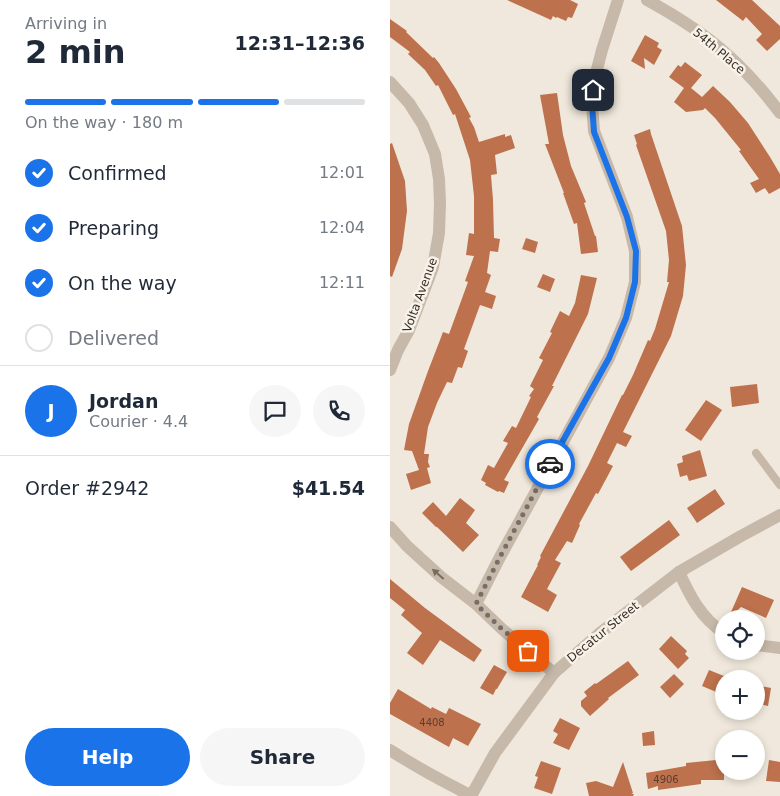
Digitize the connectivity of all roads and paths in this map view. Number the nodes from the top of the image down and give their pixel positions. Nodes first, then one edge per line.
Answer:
1 (618, 0) edge
2 (648, 0) edge
3 (390, 82) edge
4 (780, 113) edge
5 (394, 349) edge
6 (390, 370) edge
7 (756, 453) dead end
8 (780, 485) edge
9 (780, 515) edge
10 (390, 527) edge
11 (679, 572) junction
12 (476, 604) junction
13 (715, 627) edge
14 (765, 646) edge
15 (780, 648) edge
16 (554, 673) junction
17 (390, 750) edge
18 (472, 796) edge

1 - 12 street
2 - 4 street, 54th Place
3 - 5 street, Volta Avenue
5 - 6 street, Volta Avenue
7 - 8 lane
9 - 11 street, Decatur Street
12 -> 10 street
11 - 13 street
11 - 16 street, Decatur Street
12 - 16 street
14 - 15 street
16 - 18 street, Decatur Street
17 - 18 street

